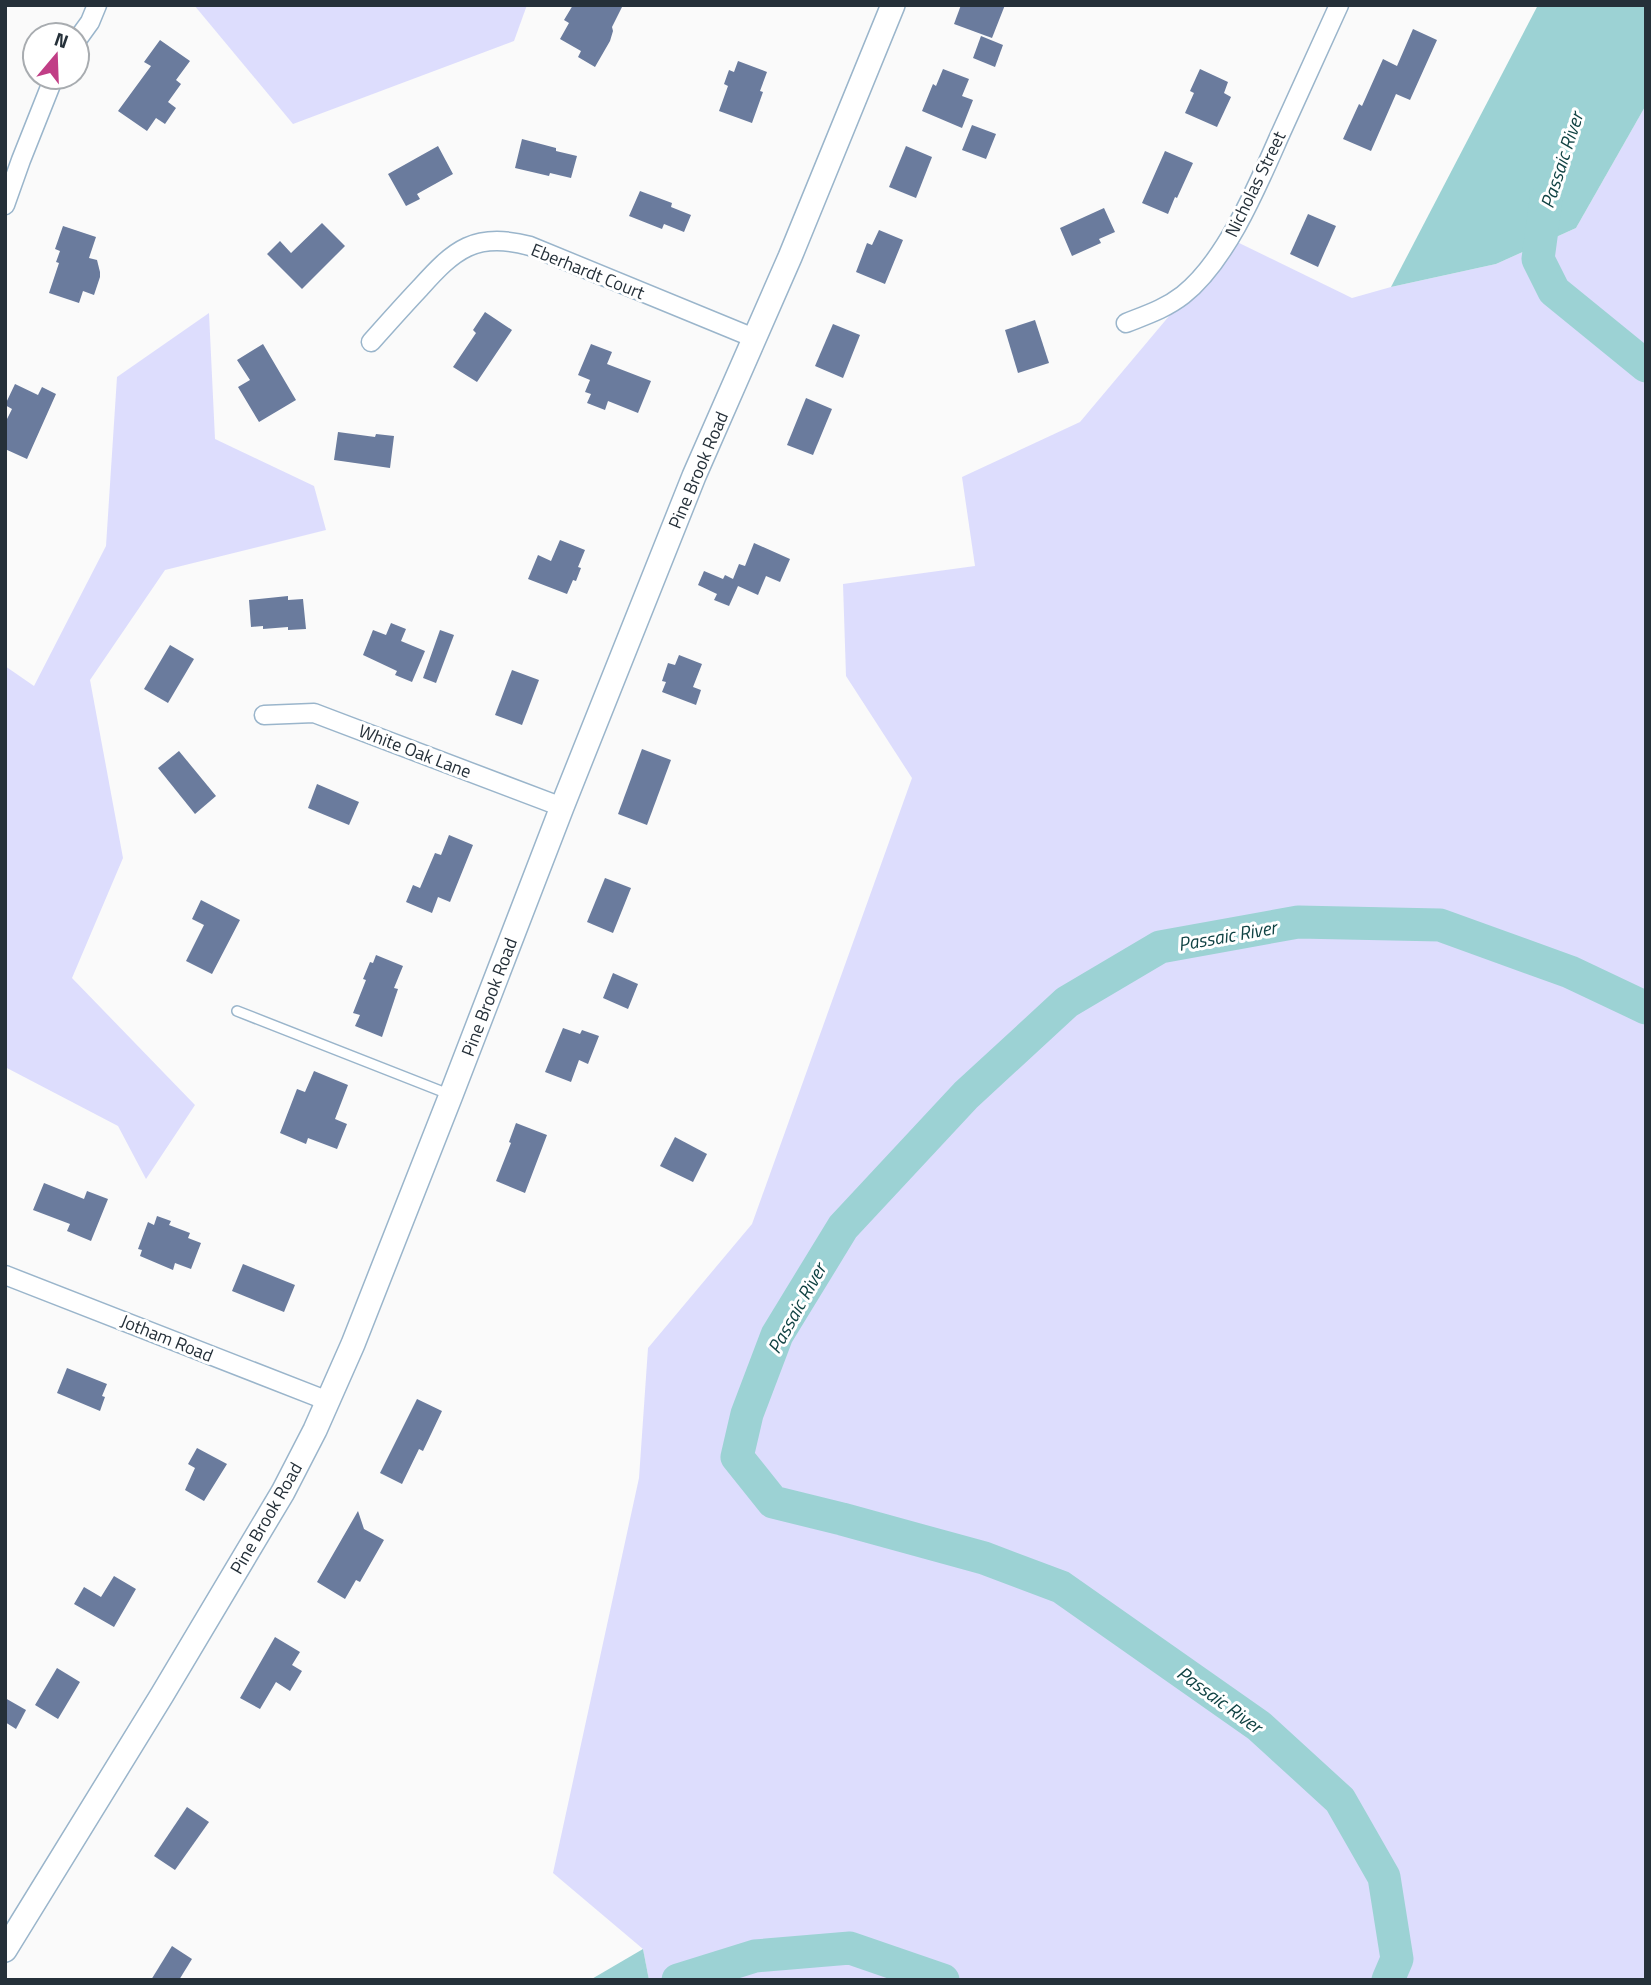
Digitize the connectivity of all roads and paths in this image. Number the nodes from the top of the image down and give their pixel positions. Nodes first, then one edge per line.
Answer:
1 (894, 5) edge
2 (1339, 5) edge
3 (48, 91) edge
4 (5, 205) edge
5 (1126, 323) dead end
6 (754, 338) junction
7 (371, 342) dead end
8 (264, 715) dead end
9 (562, 807) junction
10 (237, 1011) dead end
11 (452, 1095) junction
12 (5, 1275) edge
13 (328, 1401) junction
14 (5, 1950) edge

1 - 6 street, Pine Brook Road
2 - 5 street, Nicholas Street
3 - 4 street
6 - 7 street, Eberhardt Court
6 - 9 street, Pine Brook Road
8 - 9 street, White Oak Lane
9 - 11 street, Pine Brook Road
10 - 11 lane
11 - 13 street, Pine Brook Road
12 - 13 street, Jotham Road
13 - 14 street, Pine Brook Road

